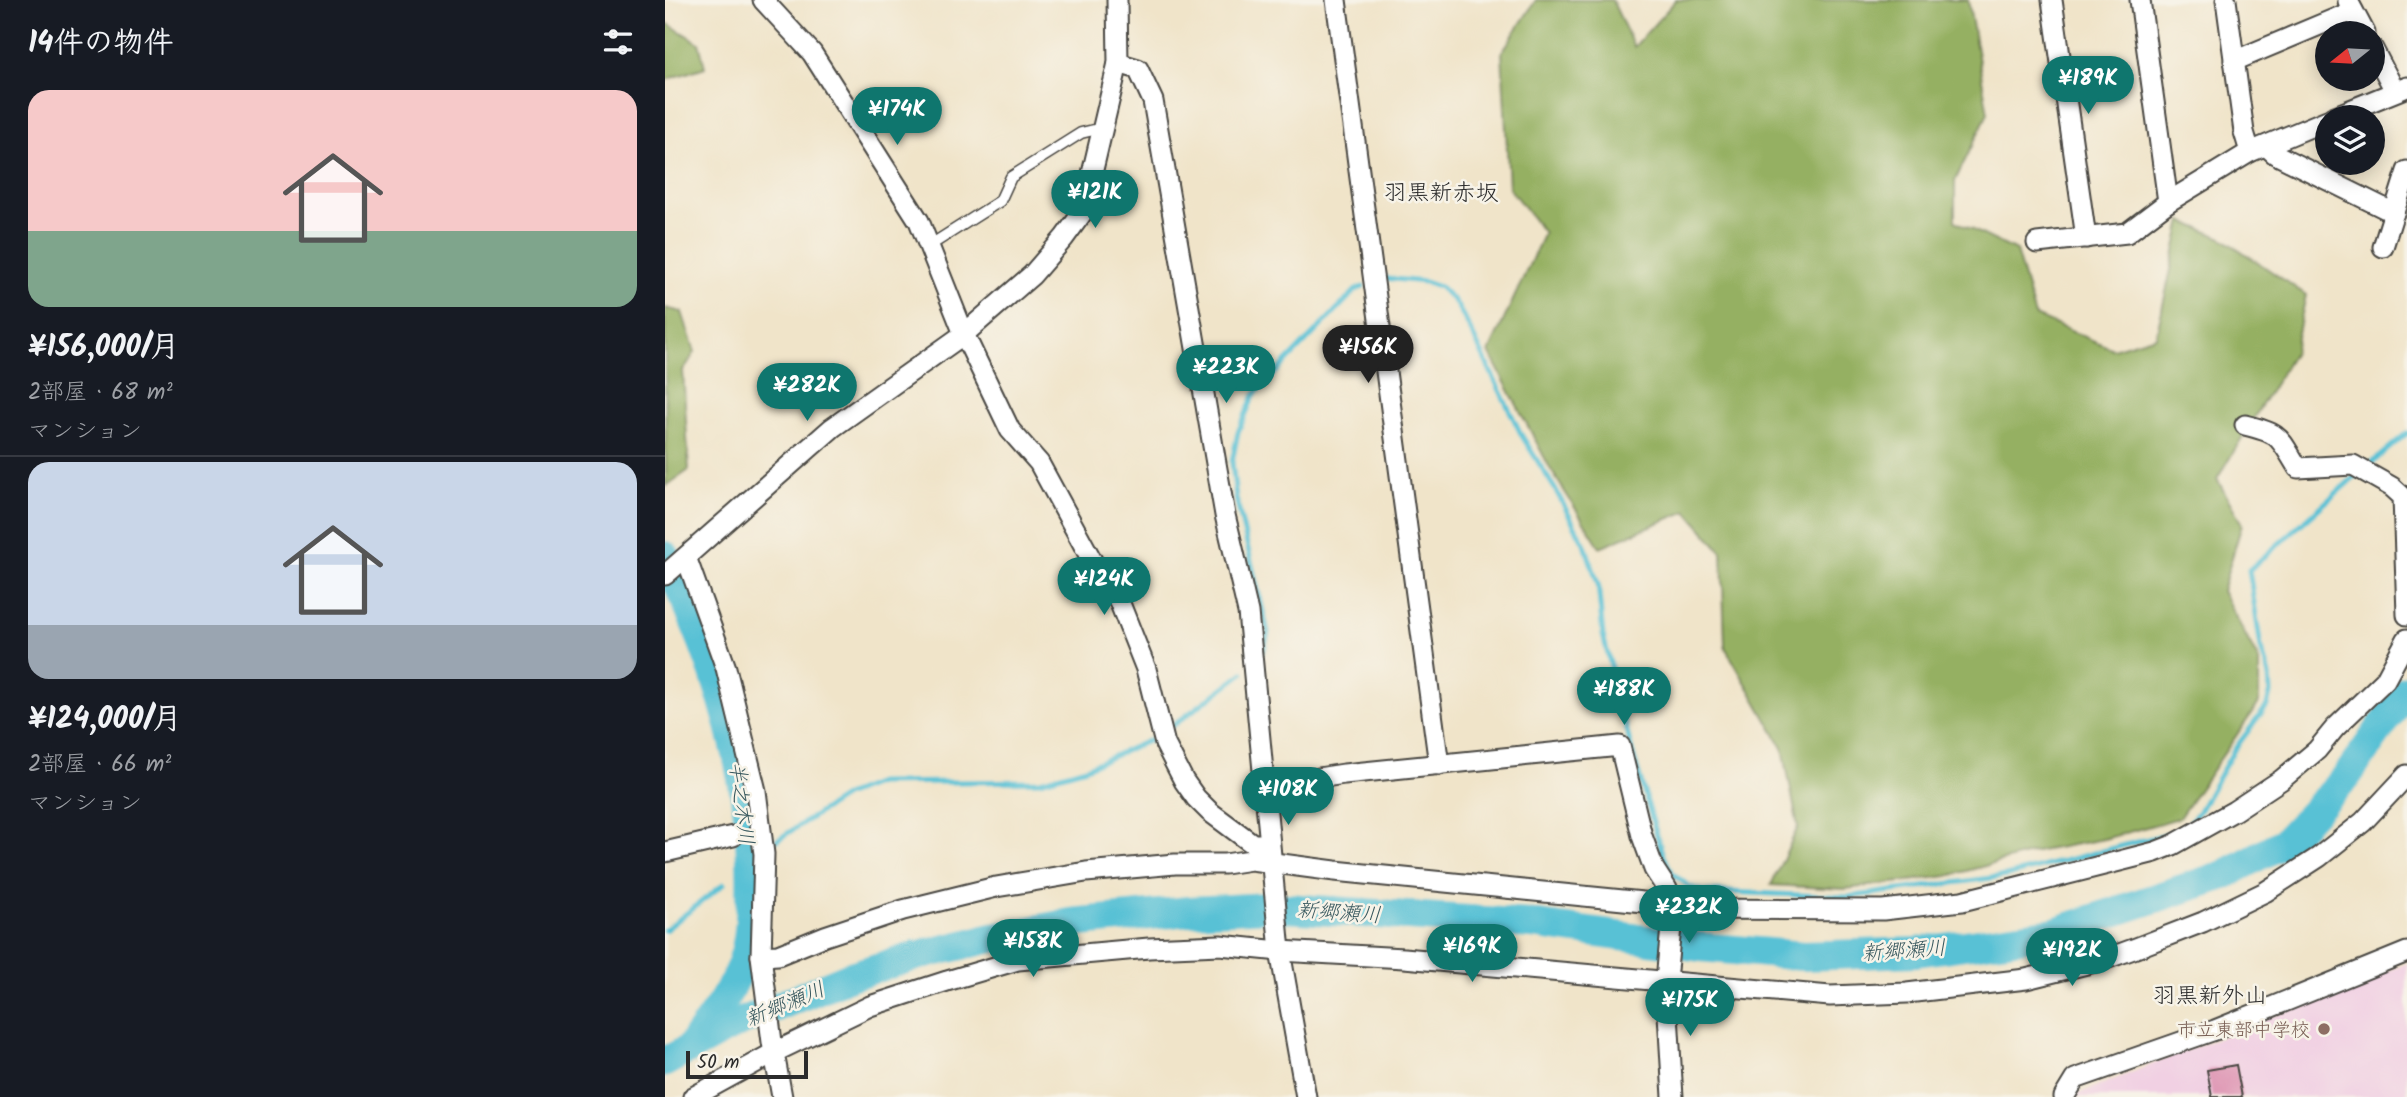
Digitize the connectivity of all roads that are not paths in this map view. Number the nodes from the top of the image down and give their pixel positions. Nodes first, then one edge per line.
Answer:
1 (763, 0) edge
2 (1117, 0) edge
3 (1336, 0) edge
4 (2052, 0) edge
5 (2140, 0) edge
6 (2226, 0) edge
7 (2350, 6) edge
8 (2234, 61) junction
9 (1118, 63) junction
10 (2385, 66) edge
11 (2401, 89) edge
12 (2362, 105) edge
13 (2315, 125) edge
14 (1103, 128) junction
15 (2258, 149) junction
16 (2407, 171) edge
17 (2168, 202) junction
18 (2393, 213) junction
19 (2085, 238) junction
20 (2037, 243) dead end
21 (929, 246) junction
22 (2383, 247) dead end
23 (964, 334) junction
24 (2245, 425) dead end
25 (686, 557) junction
26 (665, 575) edge
27 (2407, 615) edge
28 (2407, 639) edge
29 (1439, 765) junction
30 (2407, 775) edge
31 (1264, 791) junction
32 (733, 836) dead end
33 (665, 852) edge
34 (1271, 858) junction
35 (1673, 905) junction
36 (1280, 951) junction
37 (2407, 952) edge
38 (762, 960) junction
39 (1666, 981) junction
40 (773, 1047) junction
41 (692, 1097) edge
42 (782, 1097) edge
43 (1306, 1097) edge
44 (1673, 1097) edge
45 (2064, 1097) edge

1 - 21 street
2 - 9 street
3 - 29 street
4 - 19 street
5 - 17 street
6 - 8 street
7 - 8 street
8 - 15 street
9 - 14 street
9 - 31 street
10 - 11 street
11 - 12 street
13 - 15 street
14 - 21 lane
14 - 23 street
15 - 17 street
15 - 18 street
16 - 18 street
17 - 19 street
18 - 22 street
19 - 20 street
21 - 23 street
23 - 25 street
23 - 34 street
24 - 27 street
25 - 26 street
25 - 38 street
28 - 35 street
29 - 31 street
29 - 35 street
30 - 39 street
31 - 34 street
32 - 33 street
34 - 35 street
34 - 36 street
34 - 38 street
35 - 39 street
36 - 39 street
36 - 40 street
36 - 43 street
37 - 45 street
38 - 40 street
39 - 44 street
40 - 41 street
40 - 42 street

